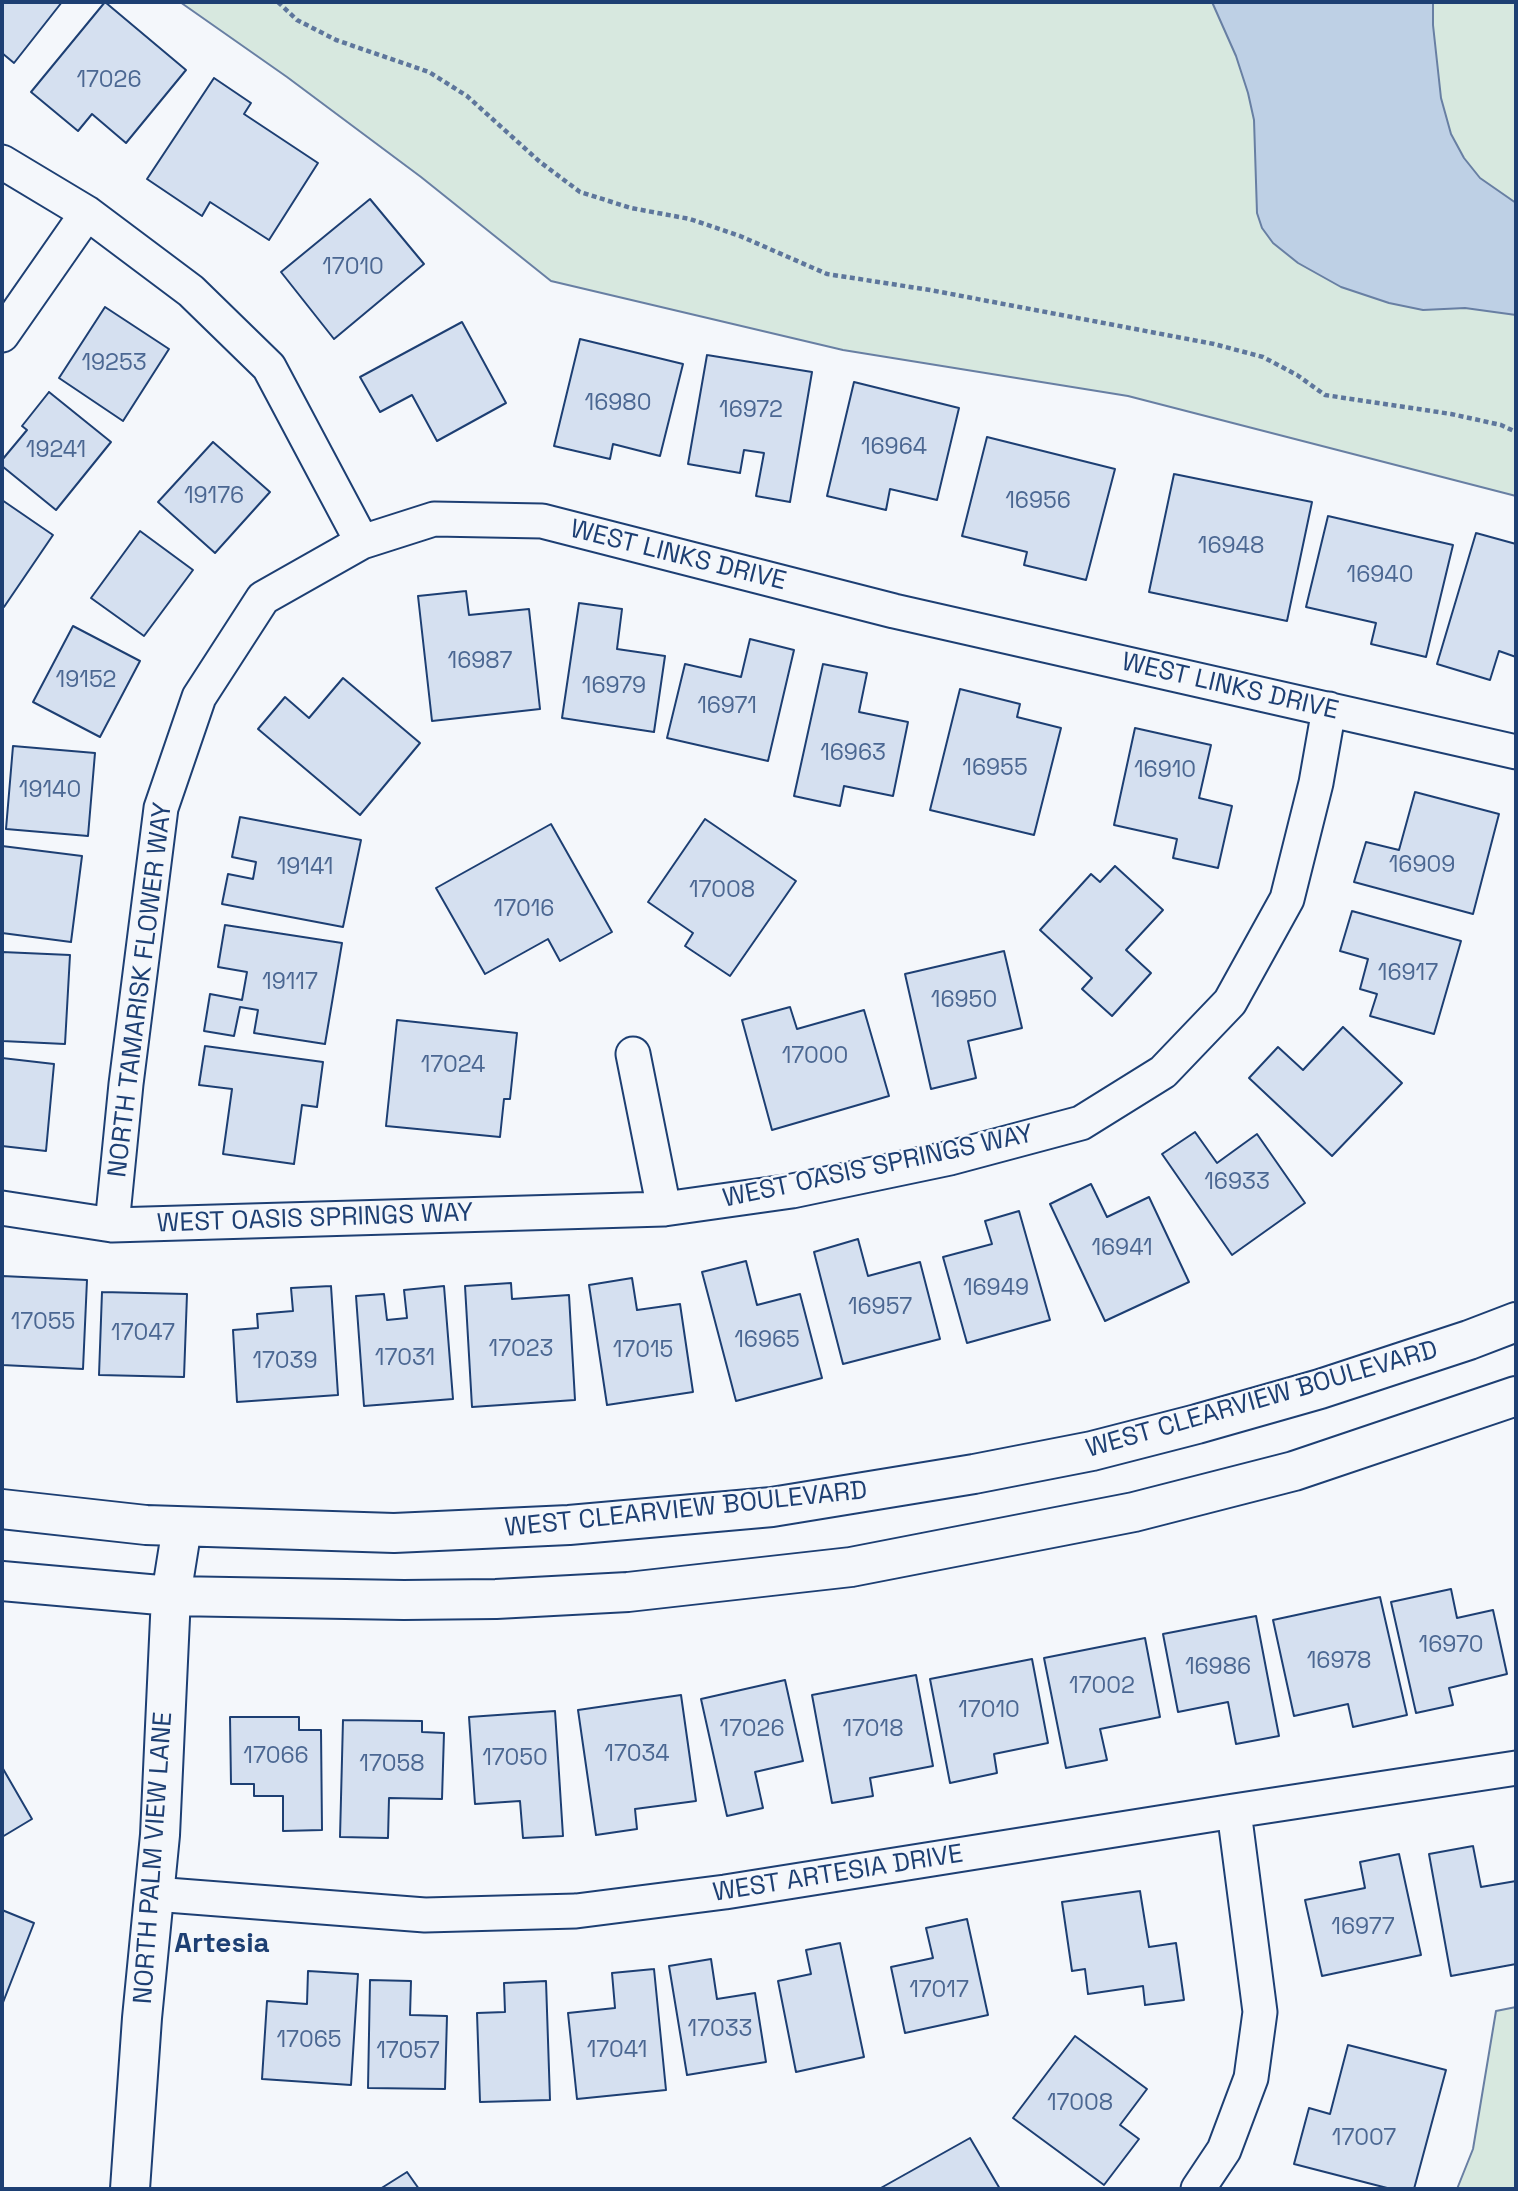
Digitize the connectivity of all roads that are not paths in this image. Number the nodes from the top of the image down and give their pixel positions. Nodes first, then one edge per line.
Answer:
1 (2, 162) edge
2 (87, 213) junction
3 (2, 335) edge
4 (362, 542) junction
5 (1329, 709) junction
6 (1516, 752) edge
7 (634, 1054) dead end
8 (2, 1208) edge
9 (664, 1209) junction
10 (112, 1225) junction
11 (1516, 1322) edge
12 (1516, 1396) edge
13 (2, 1508) edge
14 (181, 1527) junction
15 (2, 1581) edge
16 (172, 1596) junction
17 (1516, 1769) edge
18 (1234, 1811) junction
19 (154, 1894) junction
20 (130, 2189) edge
21 (1198, 2189) edge

1 - 2 street
2 - 3 street
2 - 4 street
4 - 5 street, WEST LINKS DRIVE
4 - 10 street, NORTH TAMARISK FLOWER WAY
5 - 6 street, WEST LINKS DRIVE
5 - 9 street, WEST OASIS SPRINGS WAY
7 - 9 street
8 - 10 street, WEST OASIS SPRINGS WAY
9 - 10 street, WEST OASIS SPRINGS WAY
11 - 14 street, WEST CLEARVIEW BOULEVARD
12 - 16 street
13 - 14 street, WEST CLEARVIEW BOULEVARD
14 - 16 street, NORTH PALM VIEW LANE
15 - 16 street
16 - 19 street, NORTH PALM VIEW LANE
17 - 18 street, WEST ARTESIA DRIVE
18 - 19 street, WEST ARTESIA DRIVE
18 - 21 street
19 - 20 street, NORTH PALM VIEW LANE

